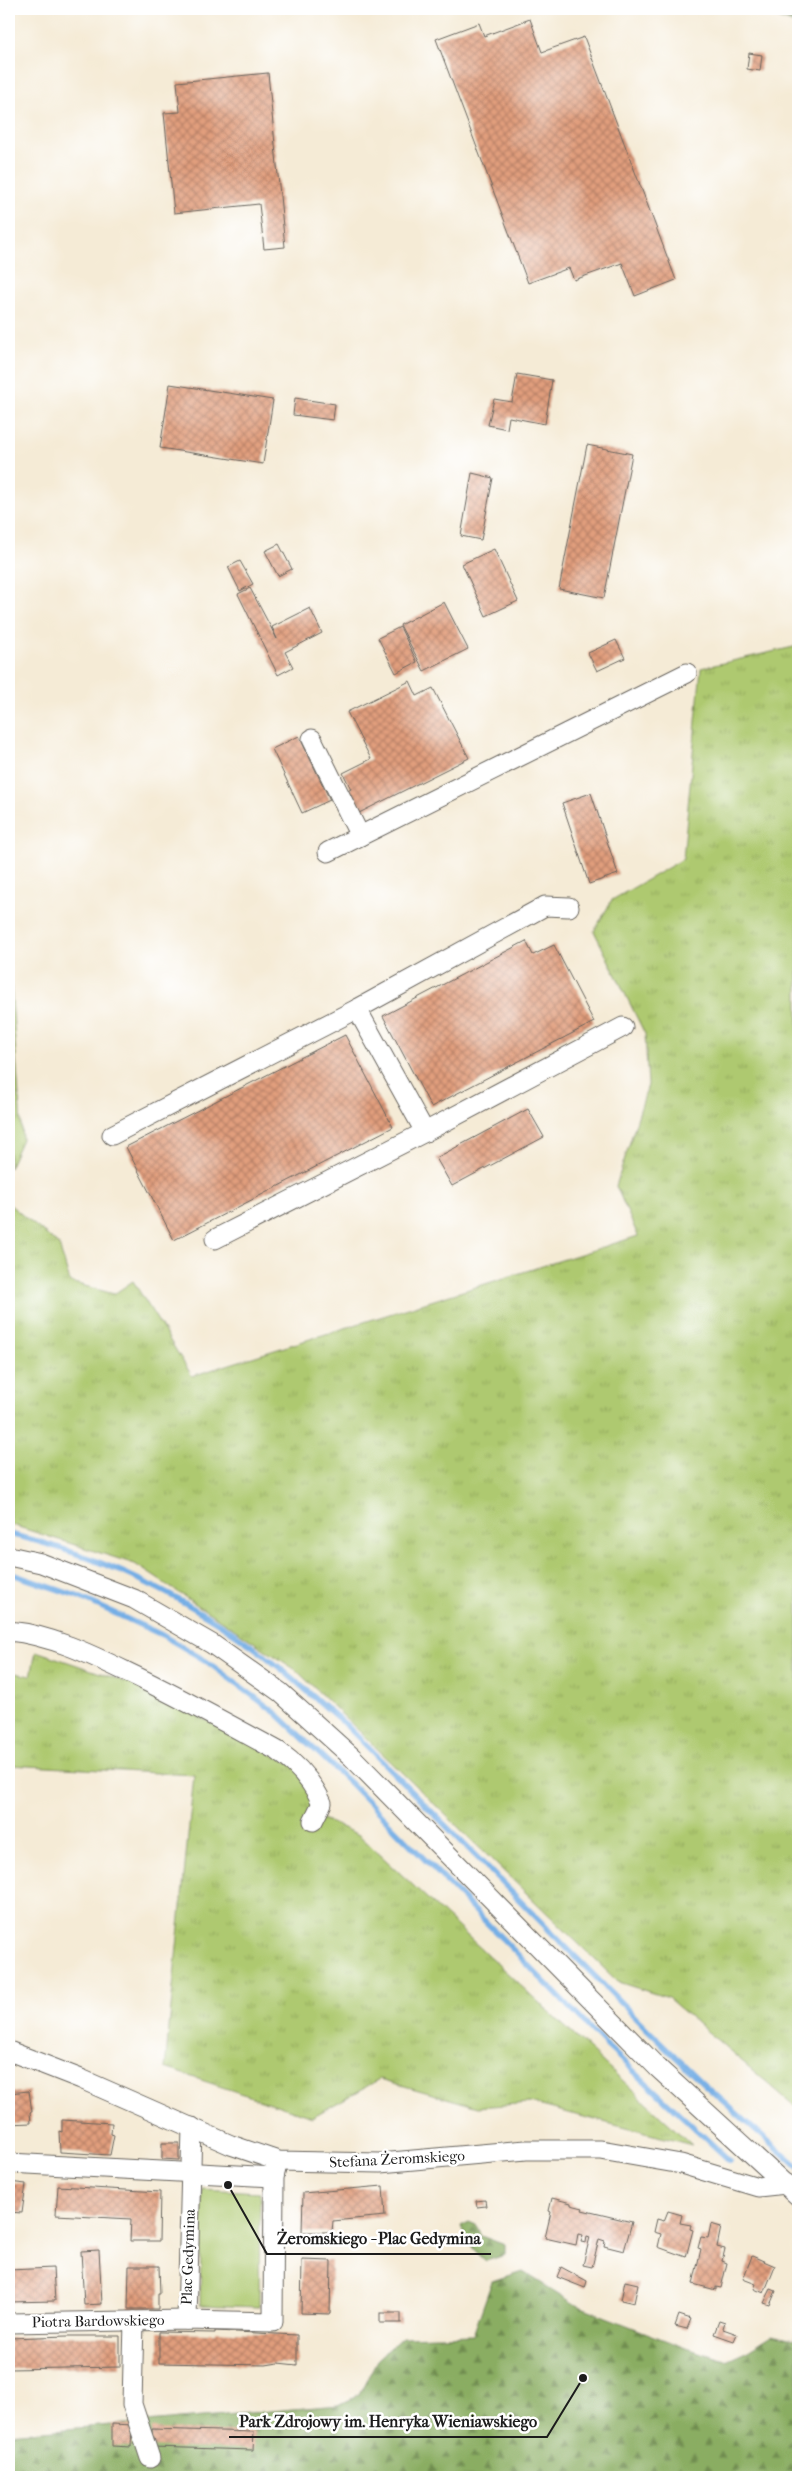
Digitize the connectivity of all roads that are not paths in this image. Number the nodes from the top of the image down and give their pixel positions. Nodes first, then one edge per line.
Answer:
1 (687, 673) dead end
2 (312, 739) dead end
3 (360, 836) junction
4 (328, 852) dead end
5 (569, 907) dead end
6 (357, 1009) junction
7 (623, 1027) dead end
8 (425, 1132) junction
9 (112, 1135) dead end
10 (215, 1239) dead end
11 (9, 1556) edge
12 (9, 1631) edge
13 (313, 1821) dead end
14 (9, 2051) edge
15 (192, 2127) junction
16 (9, 2163) edge
17 (276, 2170) junction
18 (191, 2174) junction
19 (792, 2190) edge
20 (134, 2320) junction
21 (186, 2320) junction
22 (9, 2323) edge
23 (150, 2458) dead end

1 - 3 street
2 - 3 street
3 - 4 street
5 - 6 street
6 - 8 street
6 - 9 street
7 - 8 street
8 - 10 street
11 - 19 street
12 - 13 street
14 - 15 street, Stefana Żeromskiego
15 - 17 street, Stefana Żeromskiego
15 - 18 street, Plac Gedymina
16 - 18 street
17 - 18 street
17 - 19 street, Stefana Żeromskiego
17 - 21 street, Plac Gedymina
18 - 21 street, Plac Gedymina
20 - 21 street, Piotra Bardowskiego
20 - 22 street, Piotra Bardowskiego
20 - 23 street

